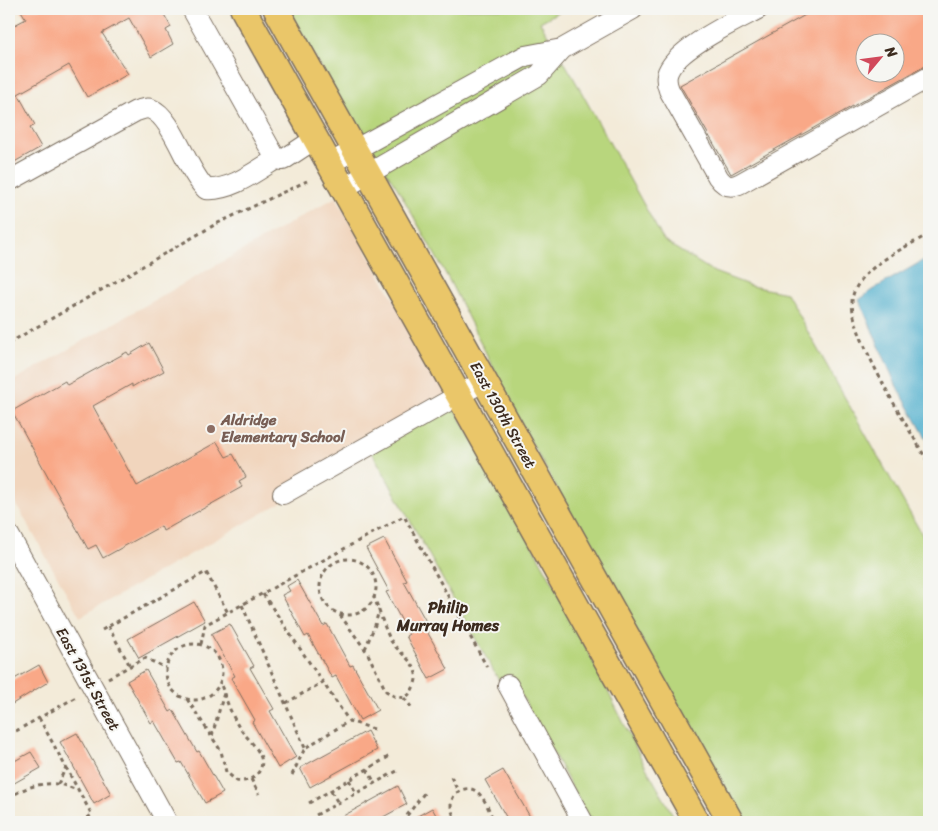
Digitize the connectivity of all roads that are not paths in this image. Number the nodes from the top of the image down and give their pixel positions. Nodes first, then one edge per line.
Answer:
1 (192, 9) edge
2 (243, 9) edge
3 (276, 9) edge
4 (633, 9) edge
5 (758, 9) edge
6 (562, 49) junction
7 (929, 77) edge
8 (315, 138) junction
9 (354, 149) junction
10 (276, 159) junction
11 (328, 164) junction
12 (368, 174) junction
13 (9, 181) edge
14 (342, 188) junction
15 (484, 381) junction
16 (458, 396) junction
17 (283, 494) dead end
18 (9, 535) edge
19 (508, 685) dead end
20 (163, 821) edge
21 (583, 822) edge
22 (697, 822) edge
23 (731, 822) edge

1 - 10 street
2 - 8 main road, East 130th Street
3 - 9 main road, East 130th Street
4 - 6 street
5 - 7 street
6 - 9 street
6 - 12 street
8 - 10 street
8 - 11 main road, East 130th Street
9 - 11 street
9 - 12 main road, East 130th Street
10 - 13 street
11 - 14 main road, East 130th Street
12 - 14 street
12 - 15 main road, East 130th Street
14 - 16 main road, East 130th Street
15 - 16 street
15 - 23 main road, East 130th Street
16 - 17 street
16 - 22 main road, East 130th Street
18 - 20 street, East 131st Street
19 - 21 street

